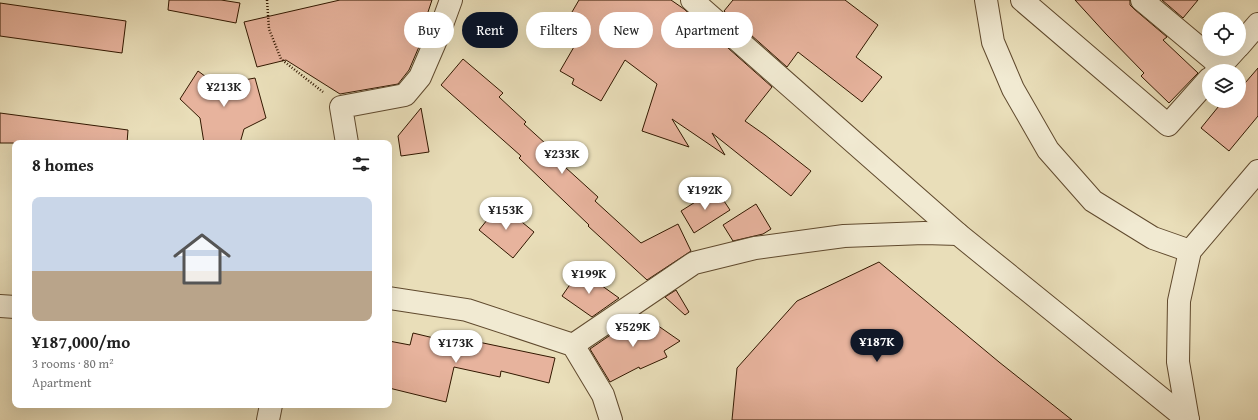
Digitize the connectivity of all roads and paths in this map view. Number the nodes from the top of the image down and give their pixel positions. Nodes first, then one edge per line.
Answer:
1 (267, 0) edge
2 (451, 0) edge
3 (692, 0) edge
4 (986, 0) edge
5 (1022, 0) edge
6 (1142, 0) edge
7 (1258, 24) edge
8 (1246, 38) edge
9 (1230, 56) edge
10 (1208, 64) edge
11 (1223, 64) edge
12 (1202, 88) edge
13 (342, 106) junction
14 (347, 140) edge
15 (1258, 170) edge
16 (958, 234) junction
17 (1190, 252) junction
18 (392, 298) edge
19 (0, 306) edge
20 (12, 307) edge
21 (573, 345) junction
22 (270, 408) edge
23 (268, 420) edge
24 (611, 420) edge
25 (1188, 420) edge

1 - 13 path
2 - 13 street
3 - 16 street
4 - 17 street
5 - 12 street
6 - 10 street
7 - 8 street
9 - 11 street
13 - 14 street
15 - 17 street
16 - 21 street
16 - 25 street
17 - 25 street
18 - 21 street
19 - 20 street
21 - 24 street
22 - 23 street

